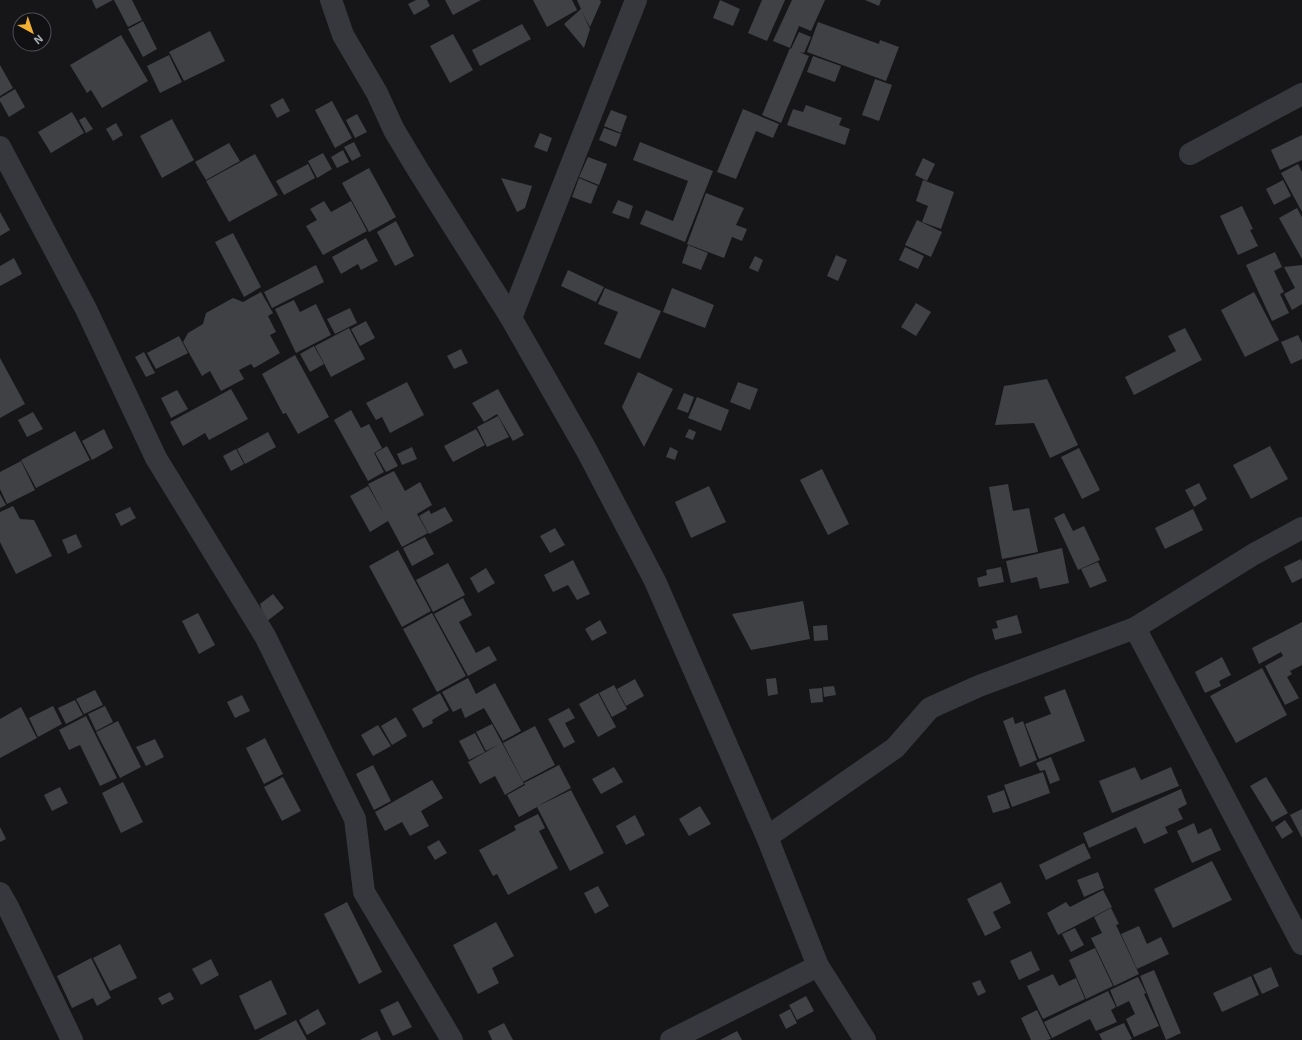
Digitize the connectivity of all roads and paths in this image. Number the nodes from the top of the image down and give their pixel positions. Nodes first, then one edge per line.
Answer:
1 (331, 0) edge
2 (636, 0) edge
3 (1302, 94) edge
4 (0, 148) edge
5 (1190, 154) dead end
6 (511, 318) junction
7 (1302, 528) edge
8 (1134, 628) junction
9 (766, 837) junction
10 (0, 893) edge
11 (1302, 944) edge
12 (818, 966) junction
13 (72, 1040) edge
14 (452, 1040) edge
15 (671, 1040) edge
16 (865, 1040) edge

1 - 6 street
2 - 6 street
3 - 5 street
4 - 14 street
6 - 9 street
7 - 8 street
8 - 9 street
8 - 11 street
9 - 12 street
10 - 13 street
12 - 15 street
12 - 16 street

